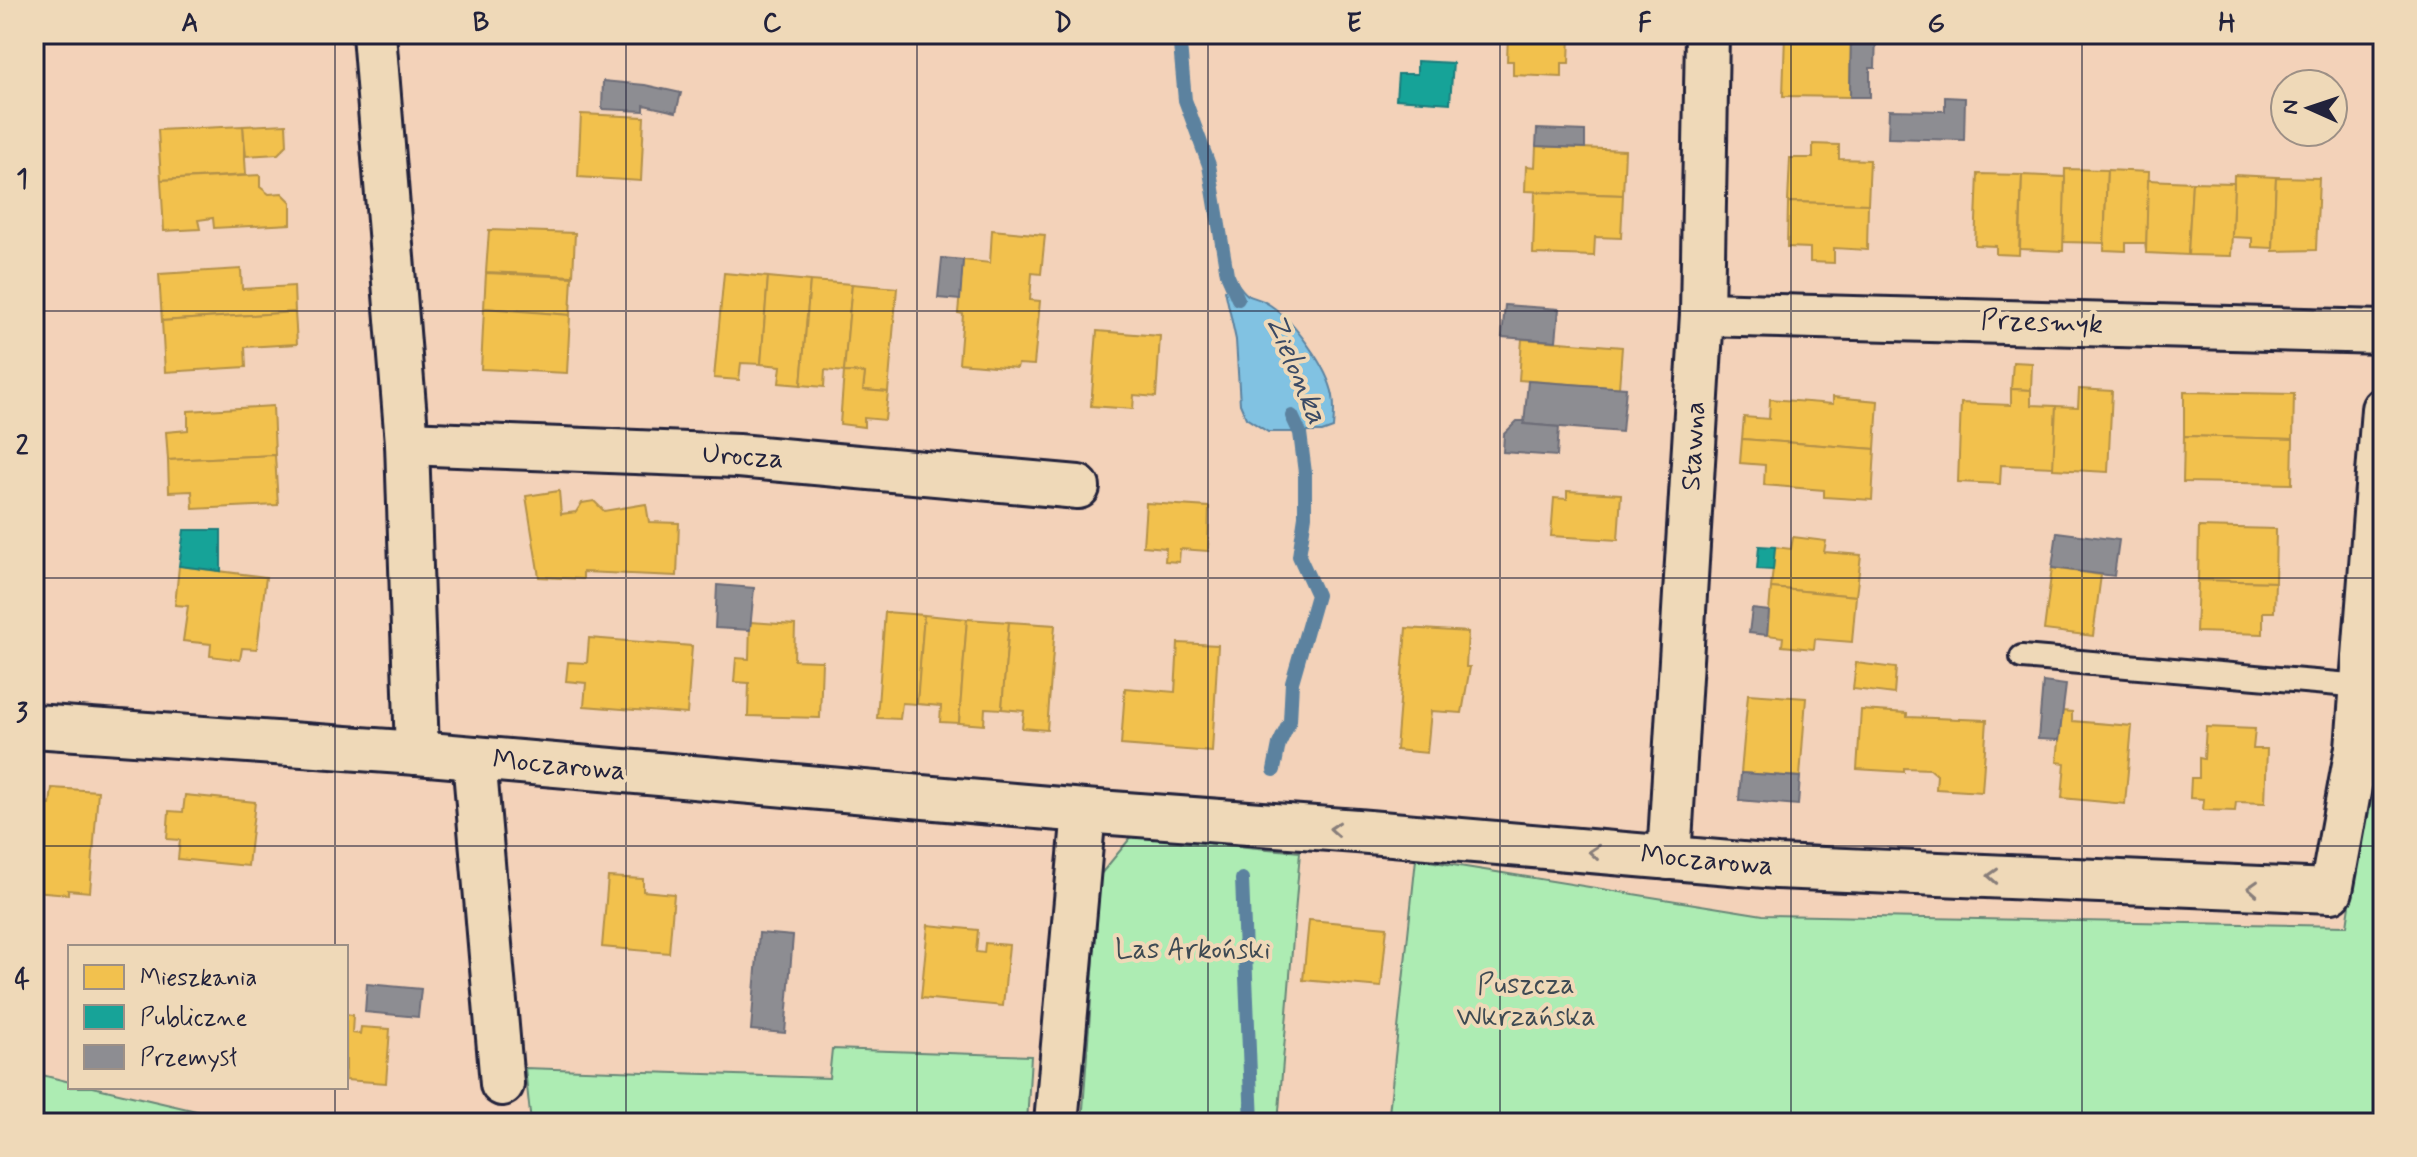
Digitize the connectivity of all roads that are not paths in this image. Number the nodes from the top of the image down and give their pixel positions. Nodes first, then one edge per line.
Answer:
1 (374, 34) edge
2 (1707, 34) edge
3 (1702, 314) junction
4 (2383, 332) edge
5 (2383, 409) edge
6 (407, 443) junction
7 (1078, 487) dead end
8 (2022, 657) dead end
9 (2362, 686) junction
10 (34, 726) edge
11 (417, 753) junction
12 (474, 758) junction
13 (1084, 811) junction
14 (1669, 858) junction
15 (502, 1084) dead end
16 (1056, 1123) edge

1 - 6 street
2 - 3 street, Stawna
3 - 4 street, Przesmyk
3 - 14 street, Stawna
5 - 9 street
6 - 7 street, Urocza
6 - 11 street
8 - 9 lane
9 -> 14 street, Moczarowa
10 - 11 street, Moczarowa
11 - 12 street, Moczarowa
12 - 13 street, Moczarowa
12 - 15 street
14 -> 13 street, Moczarowa
13 - 16 street

